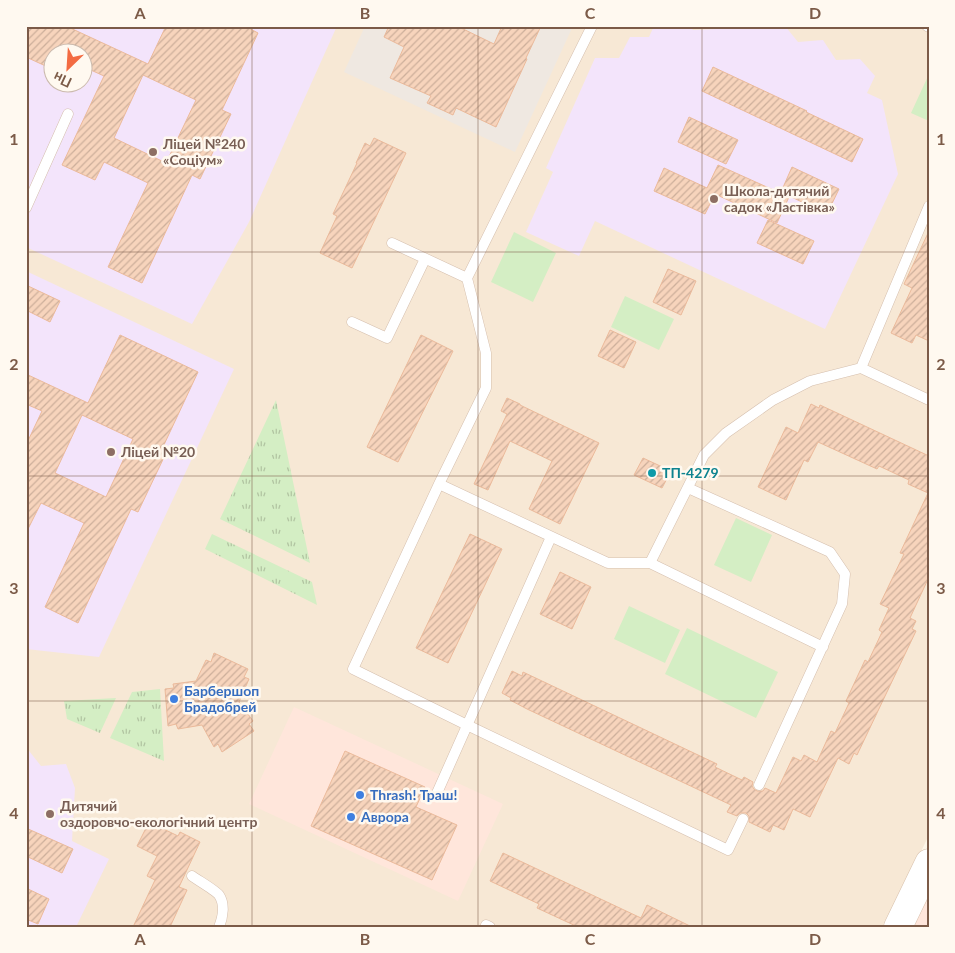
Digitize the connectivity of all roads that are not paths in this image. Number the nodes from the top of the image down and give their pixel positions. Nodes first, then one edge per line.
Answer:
1 (592, 26) edge
2 (68, 114) dead end
3 (929, 206) edge
4 (26, 208) edge
5 (392, 243) dead end
6 (425, 258) junction
7 (467, 278) junction
8 (352, 322) dead end
9 (861, 368) junction
10 (929, 400) edge
11 (438, 484) junction
12 (688, 488) junction
13 (551, 537) junction
14 (650, 563) junction
15 (823, 647) junction
16 (467, 725) junction
17 (759, 785) dead end
18 (437, 793) dead end
19 (743, 819) dead end
20 (929, 863) edge
21 (192, 876) dead end
22 (219, 927) edge
23 (898, 927) edge

1 - 7 lane
2 - 4 lane
3 - 9 lane
5 - 6 lane
6 - 7 lane
6 - 8 lane
7 - 11 lane
9 - 10 lane
9 - 12 lane
11 - 13 lane
11 - 16 lane
12 - 14 lane
12 - 15 lane
13 - 14 lane
13 - 16 lane
14 - 15 lane
15 - 17 lane
16 - 18 lane
16 - 19 lane
20 - 23 main road
21 - 22 lane

